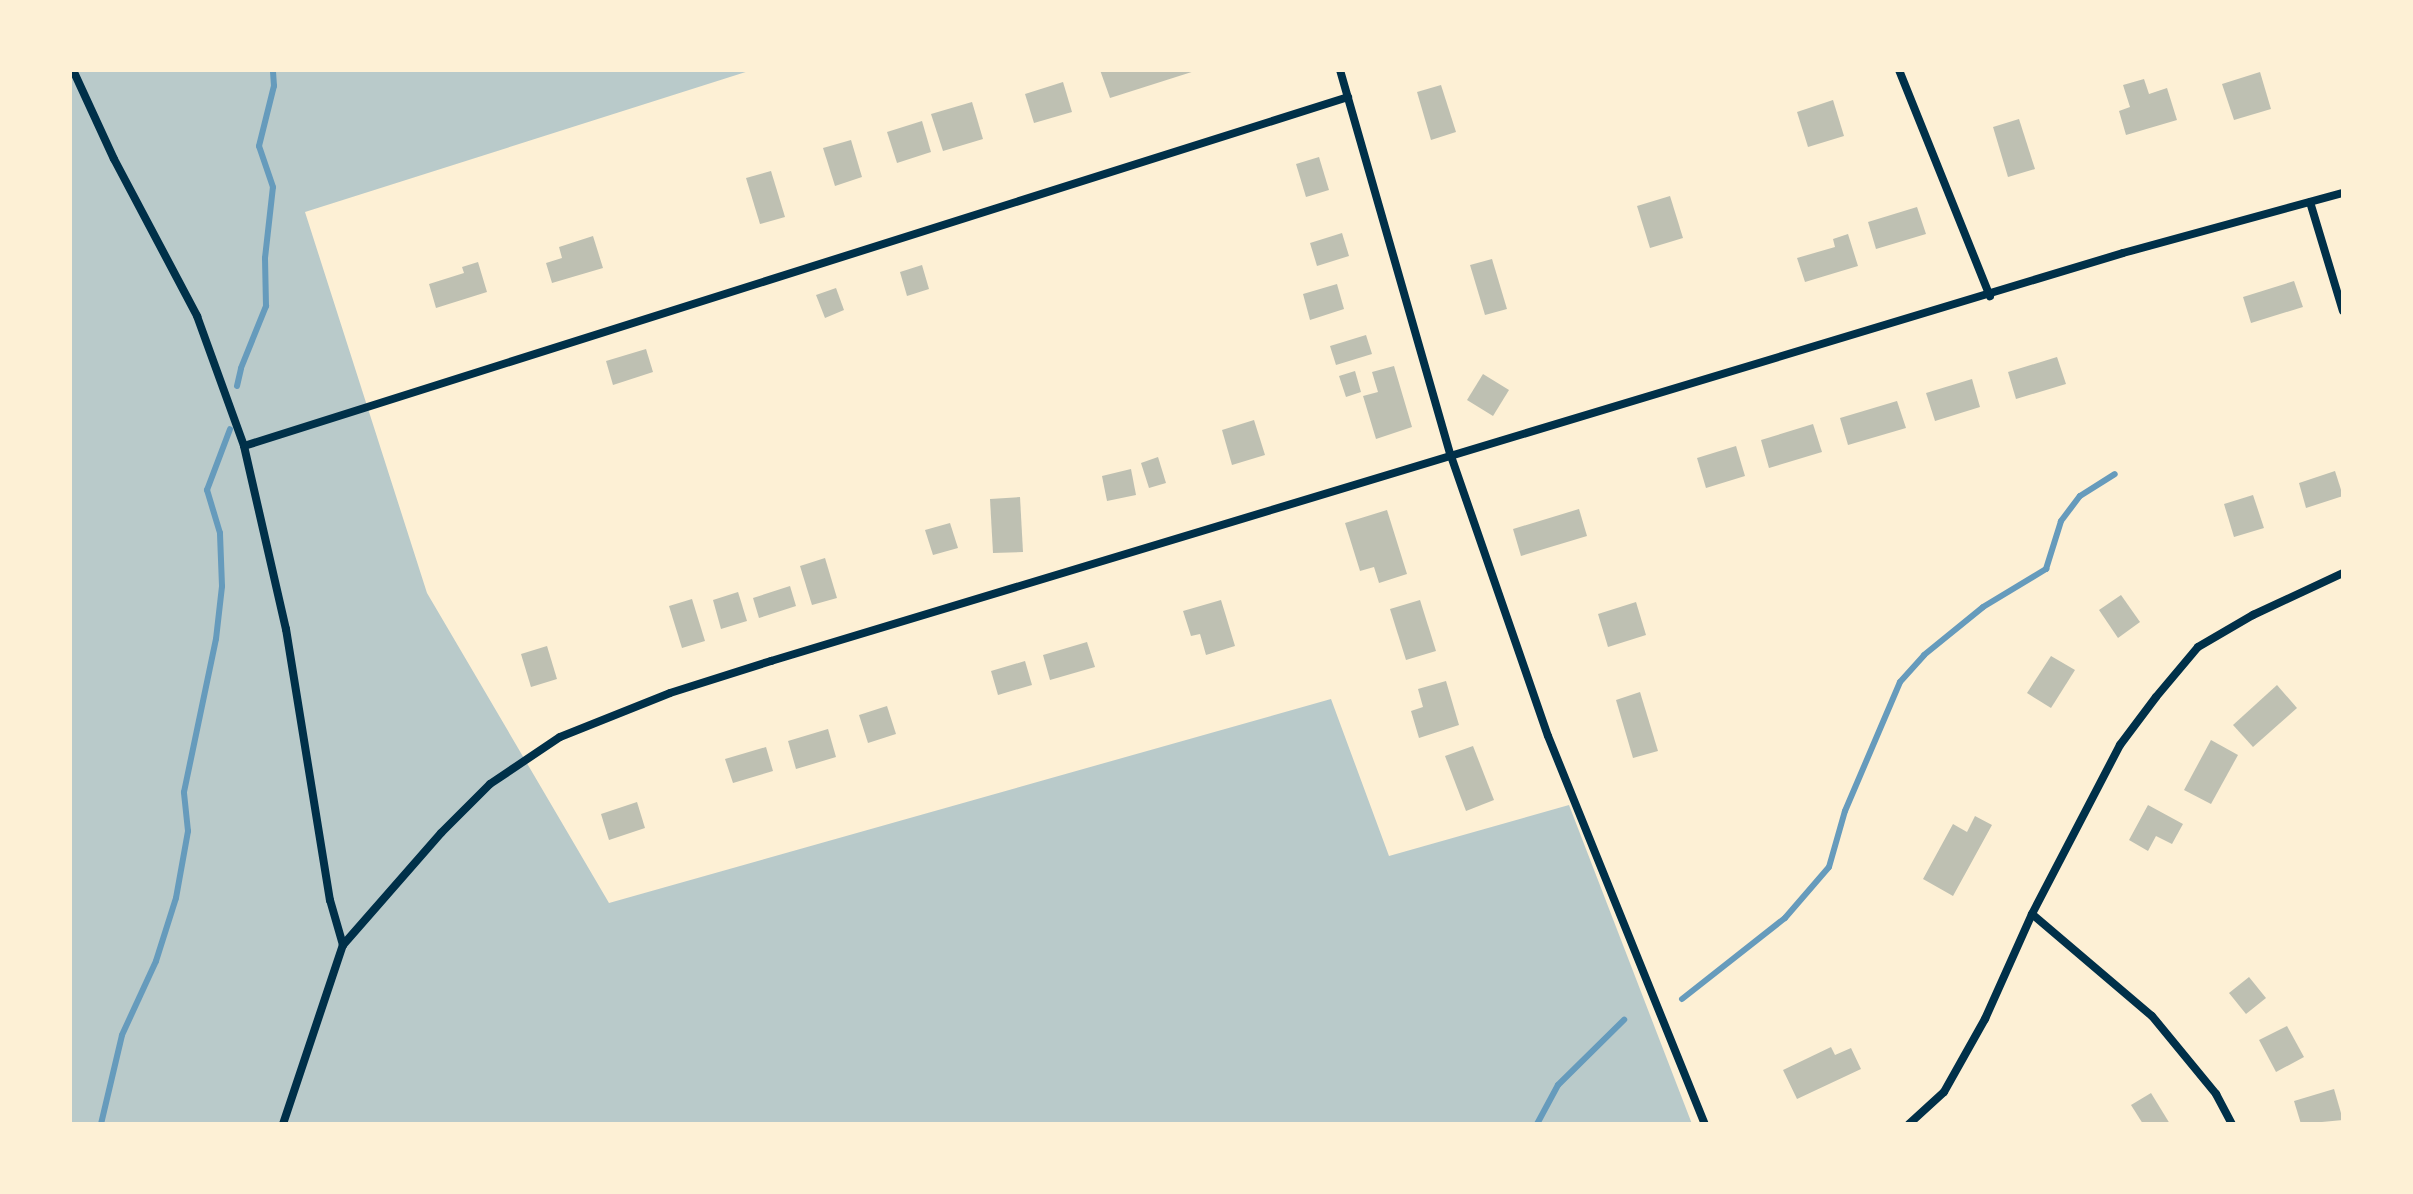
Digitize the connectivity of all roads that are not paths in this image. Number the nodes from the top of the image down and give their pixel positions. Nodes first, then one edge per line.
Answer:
1 (73, 70) edge
2 (1340, 70) edge
3 (1899, 70) edge
4 (1348, 97) junction
5 (2343, 193) edge
6 (2310, 202) junction
7 (1990, 296) junction
8 (2343, 311) edge
9 (244, 446) junction
10 (1451, 456) junction
11 (2343, 573) edge
12 (2032, 914) junction
13 (343, 945) junction
14 (283, 1124) edge
15 (1705, 1124) edge
16 (1909, 1124) edge
17 (2232, 1124) edge

1 - 9 street
2 - 4 street
3 - 7 street
4 - 9 street
4 - 10 street
5 - 6 street
6 - 7 street
6 - 8 street
7 - 10 street
9 - 13 street
10 - 13 street
10 - 15 street
11 - 12 street
12 - 16 street
12 - 17 street
13 - 14 street

